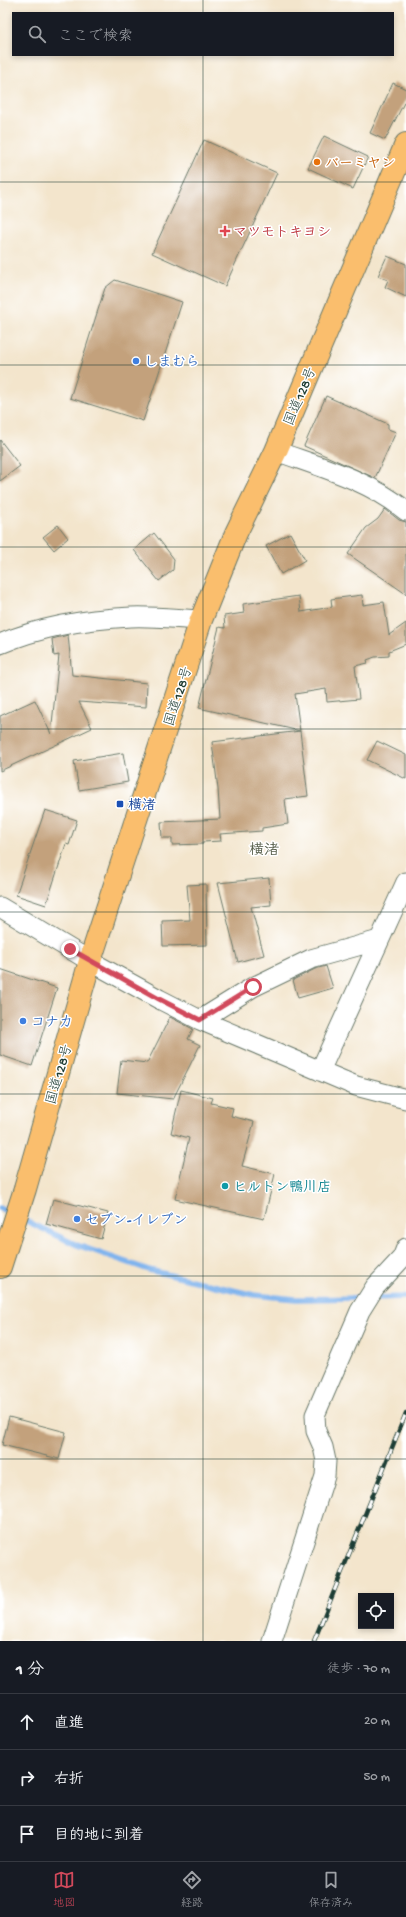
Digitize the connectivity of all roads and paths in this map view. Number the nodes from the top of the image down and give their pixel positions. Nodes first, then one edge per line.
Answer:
1 (404, 154) edge
2 (276, 451) junction
3 (406, 511) edge
4 (202, 620) junction
5 (0, 644) edge
6 (406, 882) edge
7 (0, 907) edge
8 (379, 940) junction
9 (90, 961) junction
10 (200, 1020) junction
11 (320, 1071) junction
12 (406, 1099) edge
13 (406, 1248) edge
14 (0, 1267) edge
15 (272, 1641) edge

1 - 2 highway, 国道128号
2 - 3 street
2 - 4 highway, 国道128号
4 - 5 street
4 - 9 highway, 国道128号
6 - 8 street
7 - 9 street
8 - 10 street
8 - 11 street
9 - 10 street
9 - 14 highway, 国道128号
10 - 11 street
11 - 12 street
13 - 15 street

